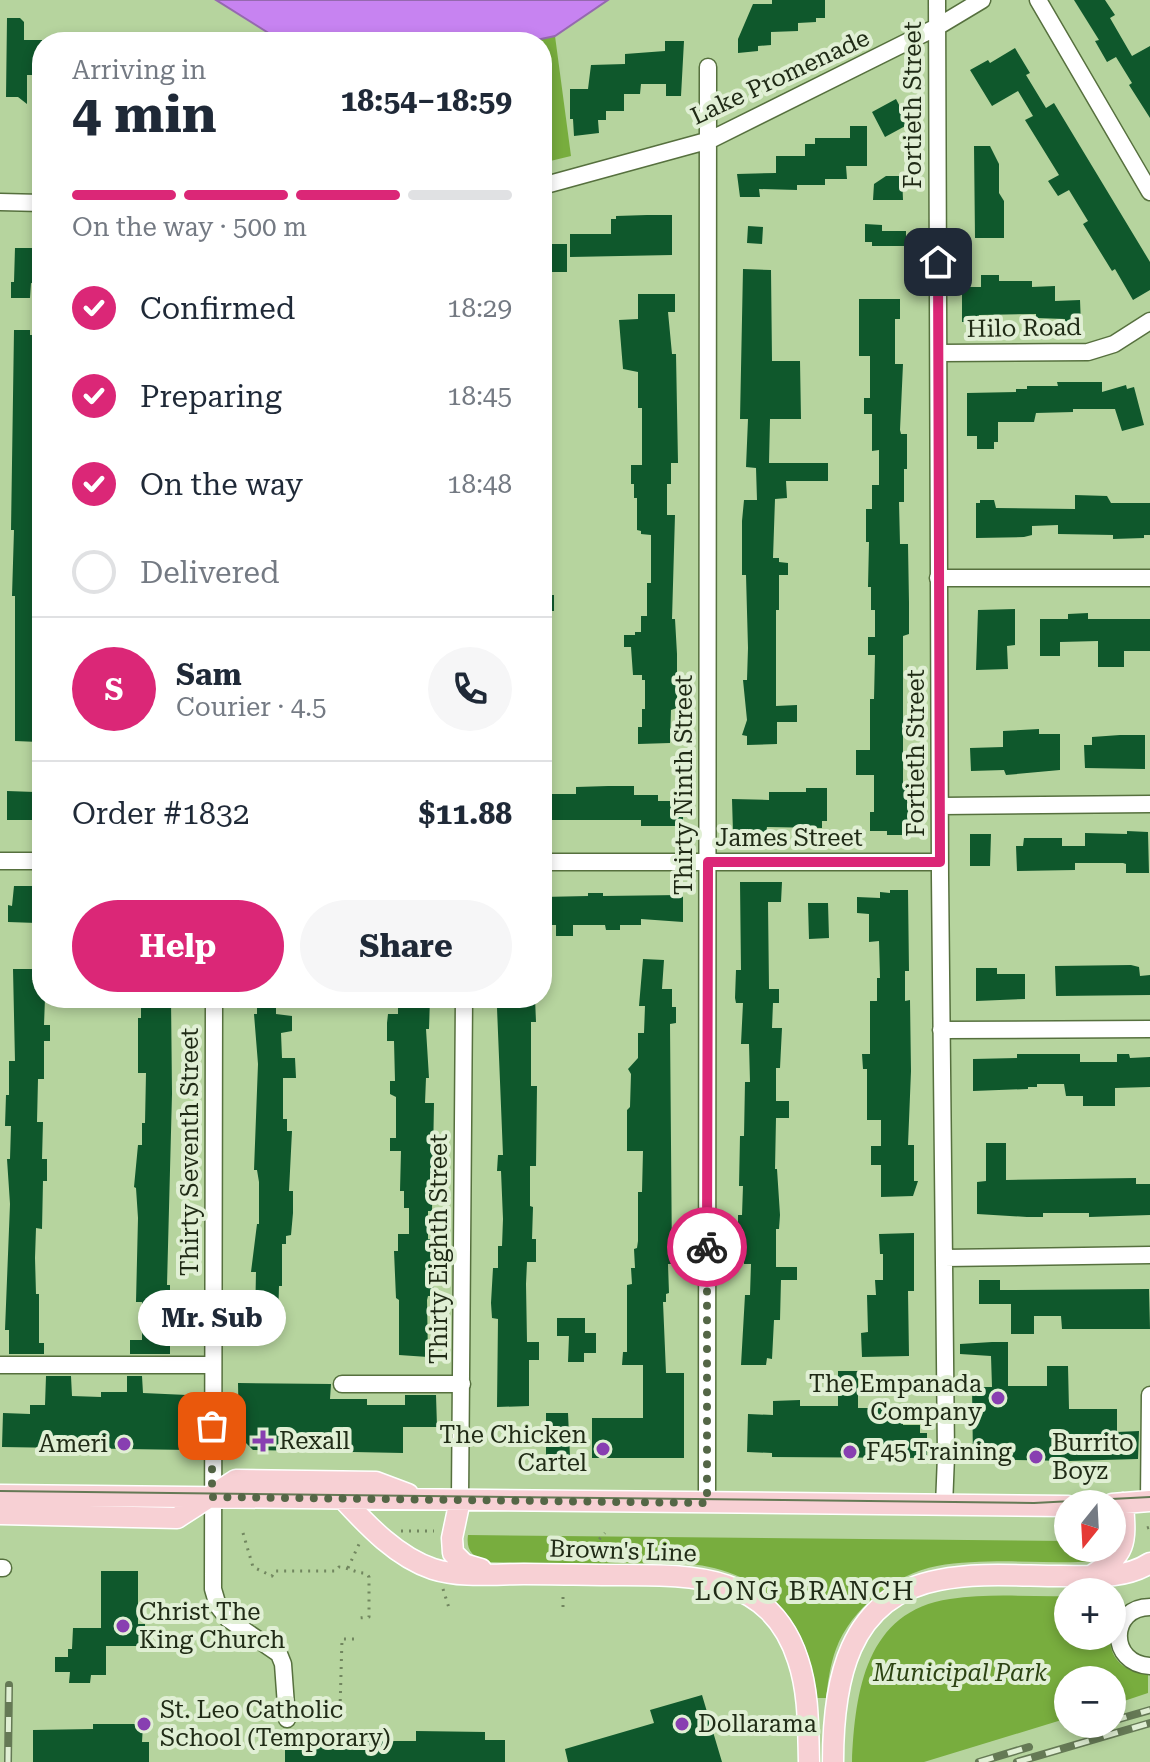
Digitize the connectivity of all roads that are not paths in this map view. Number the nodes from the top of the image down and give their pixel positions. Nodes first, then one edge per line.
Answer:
1 (937, 0) edge
2 (982, 0) edge
3 (1038, 0) edge
4 (937, 27) junction
5 (708, 67) dead end
6 (710, 140) junction
7 (552, 183) edge
8 (1150, 192) edge
9 (0, 202) edge
10 (32, 203) edge
11 (1150, 321) edge
12 (939, 353) junction
13 (938, 578) junction
14 (1150, 578) edge
15 (1150, 804) edge
16 (941, 806) junction
17 (0, 861) edge
18 (32, 861) edge
19 (552, 862) edge
20 (708, 862) junction
21 (940, 862) junction
22 (214, 1008) edge
23 (464, 1008) edge
24 (1150, 1029) edge
25 (941, 1030) junction
26 (1150, 1255) edge
27 (944, 1258) junction
28 (0, 1365) edge
29 (212, 1365) junction
30 (342, 1384) dead end
31 (462, 1384) junction
32 (1150, 1395) edge
33 (0, 1495) edge
34 (212, 1497) junction
35 (343, 1499) junction
36 (423, 1500) junction
37 (460, 1500) junction
38 (1150, 1501) edge
39 (707, 1503) junction
40 (1126, 1503) edge
41 (944, 1506) junction
42 (1054, 1506) edge
43 (0, 1514) edge
44 (1110, 1562) edge
45 (1150, 1563) edge
46 (499, 1574) junction
47 (1091, 1576) junction
48 (1150, 1607) edge
49 (1150, 1666) edge
50 (287, 1719) dead end
51 (809, 1762) edge
52 (833, 1762) edge

1 - 4 street, Fortieth Street
2 - 4 street, Lake Promenade
3 - 8 street
4 - 6 street, Lake Promenade
4 - 12 street, Fortieth Street
5 - 6 street, Thirty Ninth Street
6 - 7 street, Lake Promenade
6 - 20 street, Thirty Ninth Street
9 - 10 street
11 - 12 street, Hilo Road
12 - 13 street, Fortieth Street
13 - 14 street
13 - 16 street, Fortieth Street
15 - 16 street
16 - 21 street, Fortieth Street
17 - 18 street
19 - 20 street, James Street
20 - 21 street, James Street
20 - 39 street, Thirty Ninth Street
21 - 25 street, Fortieth Street
22 - 29 street, Thirty Seventh Street
23 - 31 street, Thirty Eighth Street
24 - 25 street
25 - 27 street, Fortieth Street
26 - 27 street
27 - 41 street, Fortieth Street
28 - 29 street
29 - 34 street, Thirty Seventh Street
30 - 31 street
31 - 37 street, Thirty Eighth Street
32 - 38 street
33 - 34 main road
34 - 35 main road
34 - 36 main road
34 - 43 main road
34 - 50 street, Thirty Seventh Street
35 - 36 main road
35 - 46 main road, Brown's Line
36 - 37 main road
37 - 39 main road
37 - 46 main road, Brown's Line
38 - 40 main road
39 - 41 main road
41 - 42 main road
44 - 47 main road
45 - 47 main road
46 - 51 main road, Brown's Line
47 - 52 main road
48 - 49 street

